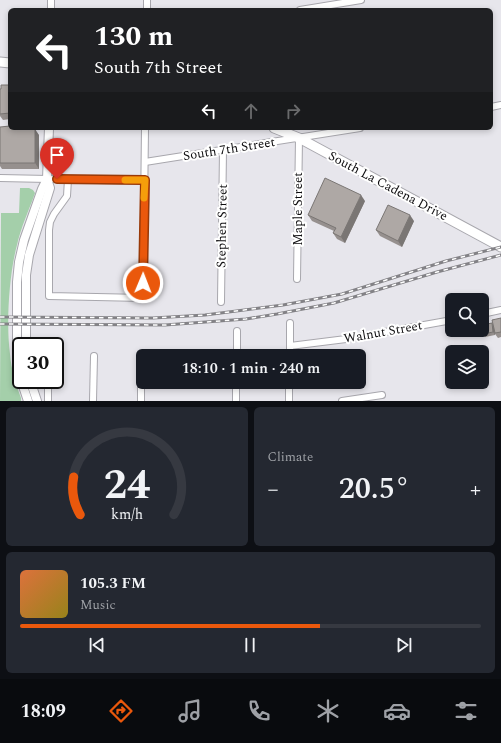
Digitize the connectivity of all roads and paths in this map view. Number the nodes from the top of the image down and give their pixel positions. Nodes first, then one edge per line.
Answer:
1 (361, 0) edge
2 (312, 8) edge
3 (49, 130) edge
4 (145, 130) edge
5 (279, 130) edge
6 (348, 130) edge
7 (299, 138) junction
8 (223, 150) junction
9 (145, 162) junction
10 (0, 178) edge
11 (47, 179) junction
12 (68, 179) junction
13 (145, 180) junction
14 (501, 247) edge
15 (297, 279) dead end
16 (221, 302) dead end
17 (501, 310) edge
18 (489, 313) edge
19 (445, 321) edge
20 (290, 323) dead end
21 (237, 331) dead end
22 (17, 337) edge
23 (26, 337) edge
24 (290, 346) joint
25 (237, 349) edge
26 (94, 356) dead end
27 (24, 389) edge
28 (33, 389) edge
29 (48, 389) edge
30 (141, 389) edge
31 (236, 389) edge
32 (289, 389) edge
33 (382, 396) dead end
34 (28, 401) edge
35 (37, 401) edge
36 (48, 401) edge
37 (93, 401) edge
38 (141, 401) edge
39 (236, 401) edge
40 (289, 401) edge
41 (342, 401) edge

1 - 2 street
3 - 11 street
4 - 9 street
5 - 7 main road, South La Cadena Drive
6 - 7 street, South 7th Street
7 - 8 street, South 7th Street
7 - 14 main road, South La Cadena Drive
7 - 15 street, Maple Street
8 - 9 street, South 7th Street
8 - 16 street, Stephen Street
9 - 13 street
10 - 11 street
11 - 12 street
11 - 22 street
11 - 23 street
12 - 13 street
12 - 13 street
17 - 18 street
19 - 24 street, Walnut Street
20 - 24 street
21 - 25 street
26 - 37 street
27 - 34 street
28 - 35 street
29 - 36 street
30 - 38 street
31 - 39 street
32 - 40 street
33 - 41 street

